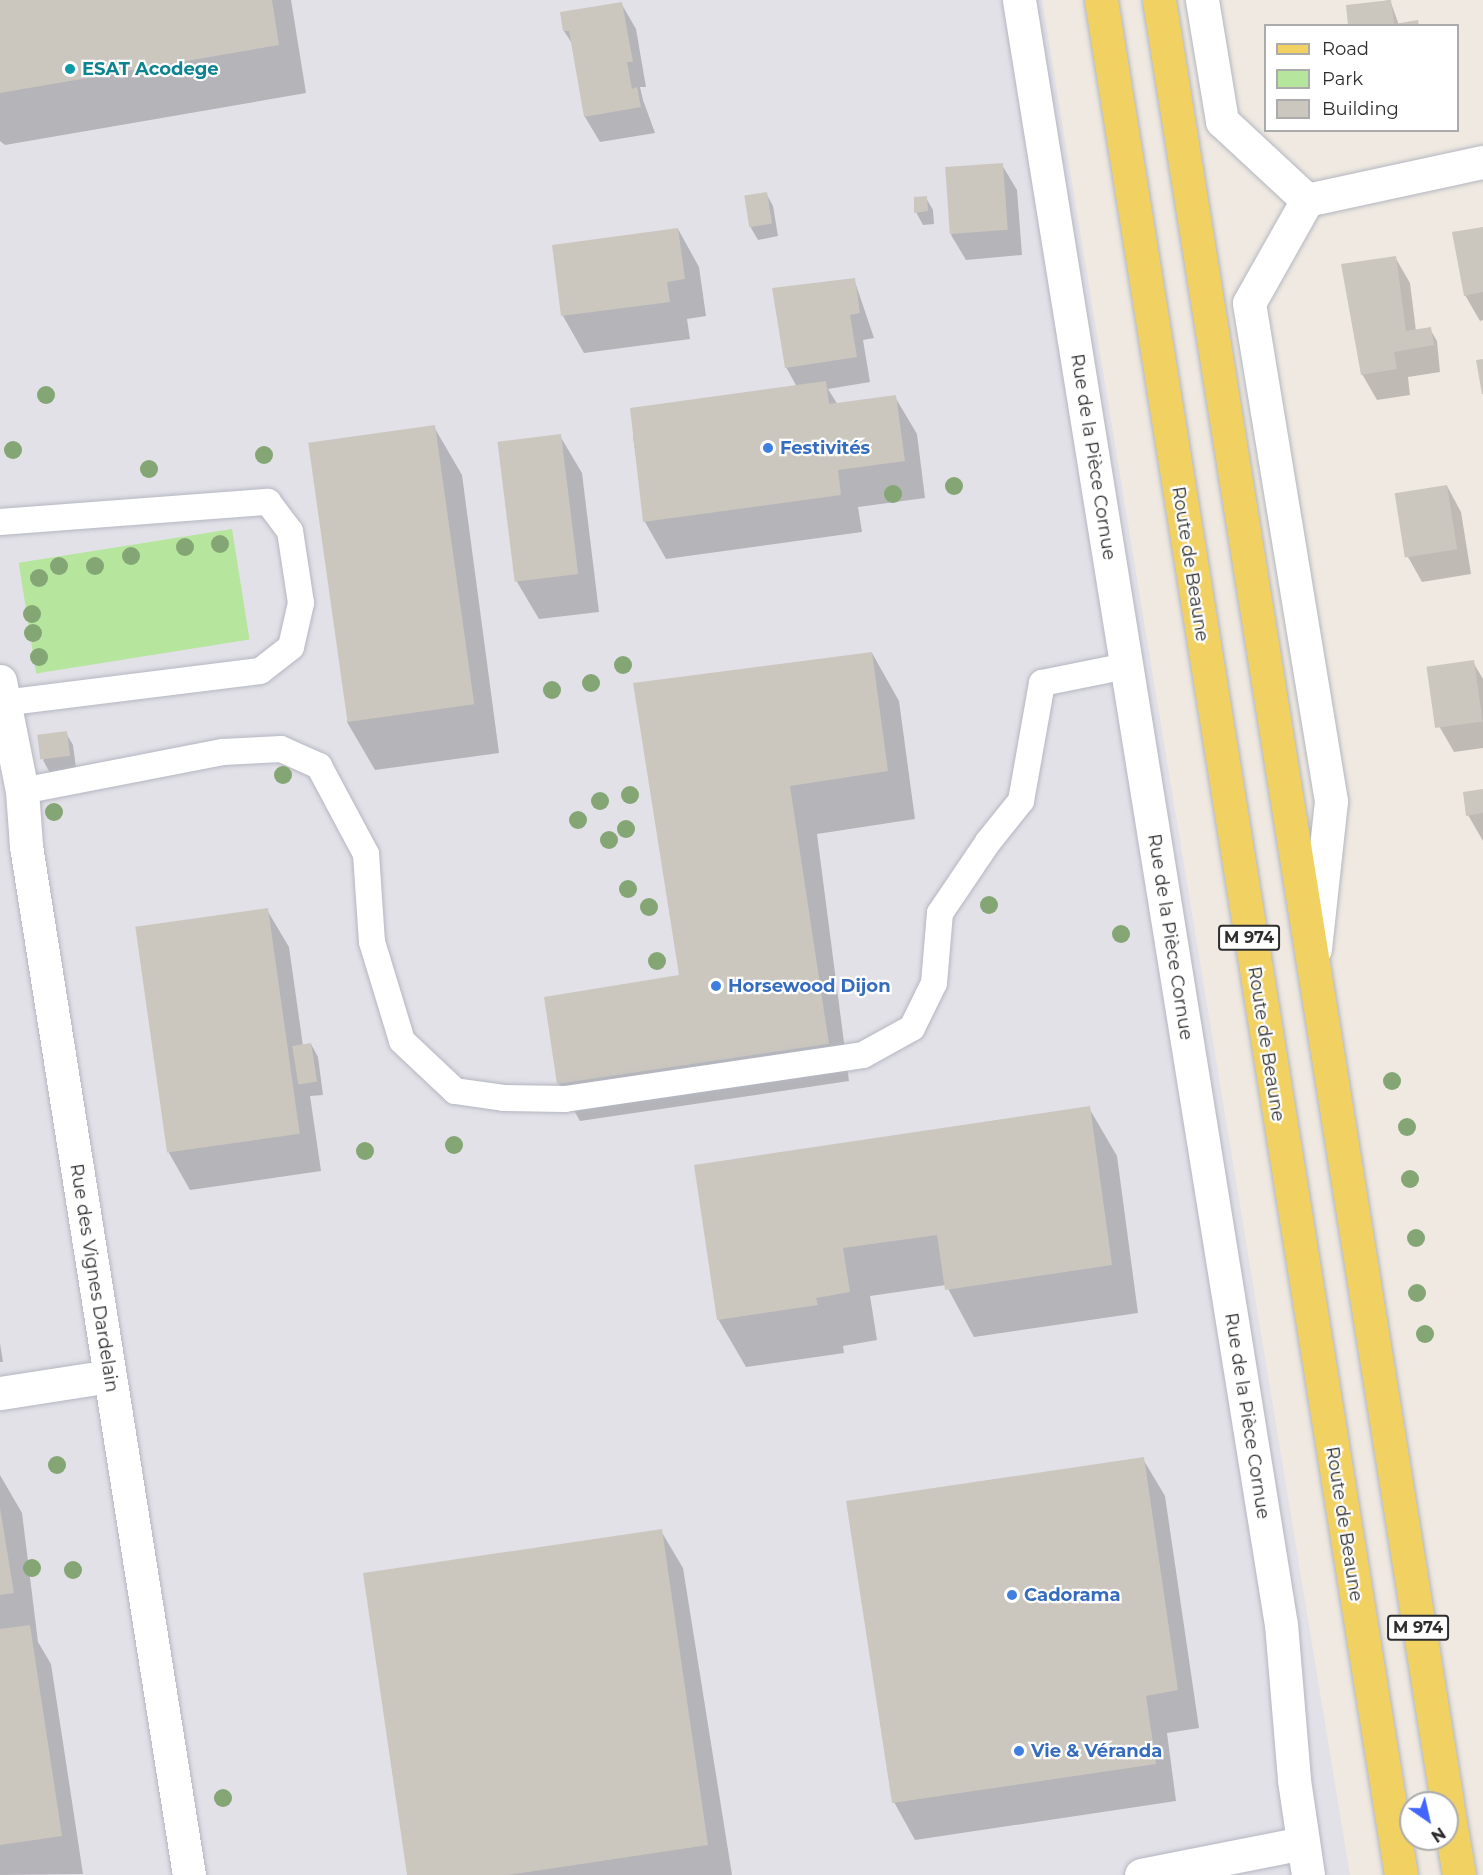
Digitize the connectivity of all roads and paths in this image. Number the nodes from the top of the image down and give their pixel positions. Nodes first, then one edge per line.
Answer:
1 (1019, 0) edge
2 (1101, 0) edge
3 (1159, 0) edge
4 (1202, 0) edge
5 (1483, 162) edge
6 (1307, 200) junction
7 (0, 522) edge
8 (1126, 666) junction
9 (2, 692) edge
10 (22, 791) junction
11 (13, 848) edge
12 (1313, 974) junction
13 (110, 1376) junction
14 (0, 1393) edge
15 (1445, 1791) edge
16 (1303, 1843) junction
17 (1455, 1851) edge
18 (189, 1875) edge
19 (1141, 1875) edge
20 (1308, 1875) edge
21 (1401, 1875) edge
22 (1459, 1875) edge

1 - 8 street, Rue de la Pièce Cornue
2 - 21 main road, Route de Beaune / M 974
3 - 12 main road, M 974
4 - 6 street
5 - 6 street
6 - 12 street
7 - 9 lane
8 - 10 lane
8 - 16 street, Rue de la Pièce Cornue
9 - 10 street, Rue des Vignes Dardelain
10 - 11 street, Rue des Vignes Dardelain
11 - 13 street, Rue des Vignes Dardelain
12 - 15 main road, M 974
13 - 14 street
13 - 18 street, Rue des Vignes Dardelain
16 - 19 street
16 - 20 street, Rue de la Pièce Cornue
17 - 22 main road, M 974

